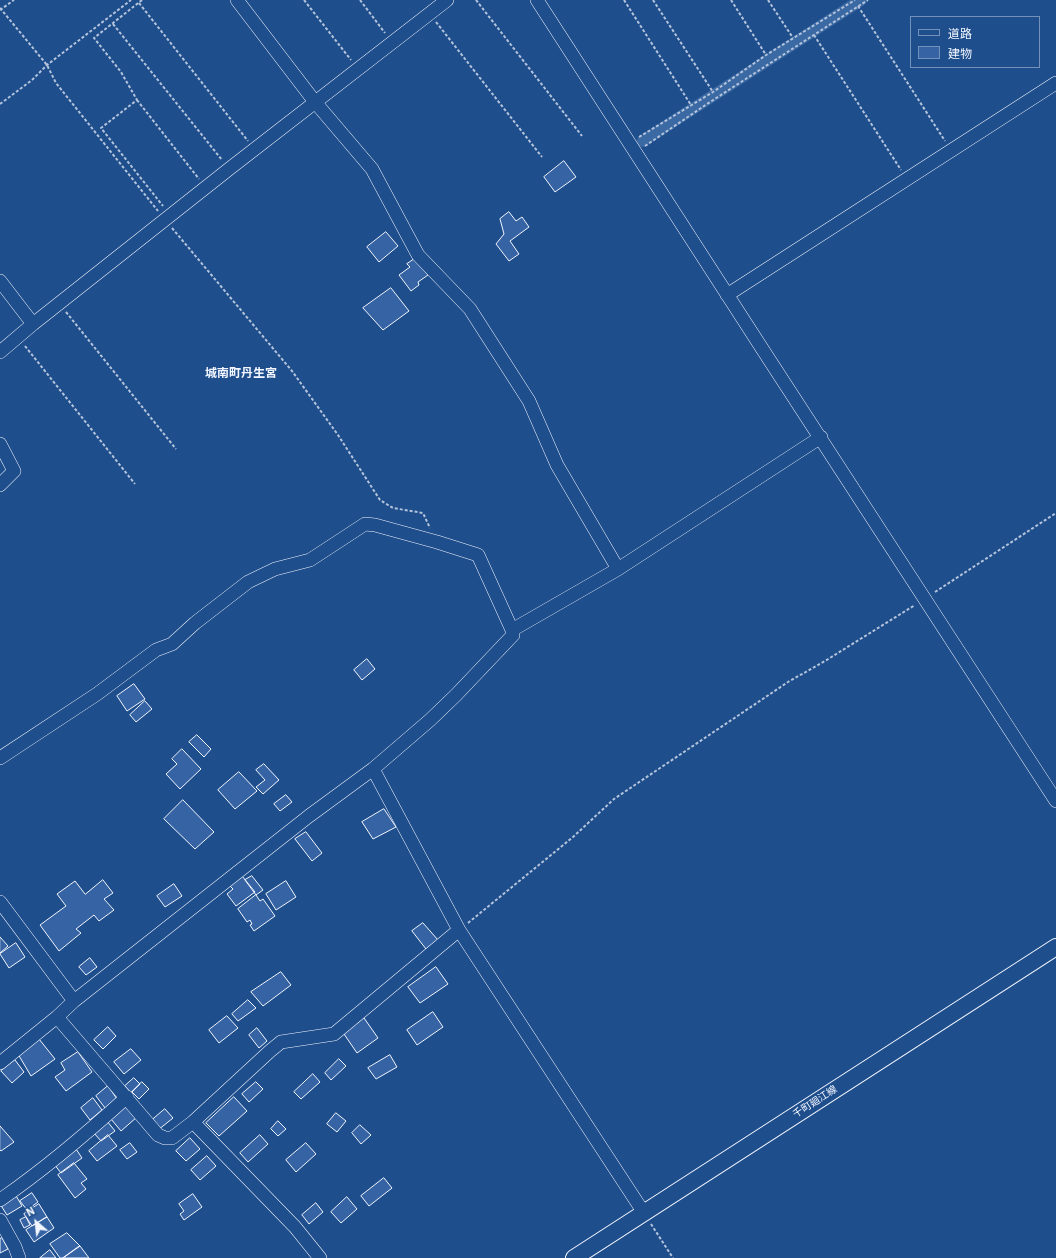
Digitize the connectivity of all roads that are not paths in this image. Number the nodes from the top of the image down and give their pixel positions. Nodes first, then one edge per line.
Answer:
1 (237, 0) edge
2 (446, 0) edge
3 (537, 0) edge
4 (1056, 83) edge
5 (315, 102) junction
6 (0, 281) edge
7 (727, 295) junction
8 (33, 324) junction
9 (0, 352) edge
10 (821, 438) junction
11 (0, 444) edge
12 (0, 485) edge
13 (618, 569) junction
14 (512, 630) junction
15 (0, 758) edge
16 (373, 768) junction
17 (1056, 801) edge
18 (0, 902) edge
19 (459, 930) junction
20 (1056, 947) edge
21 (74, 1001) junction
22 (57, 1017) junction
23 (0, 1064) edge
24 (127, 1098) junction
25 (193, 1122) junction
26 (0, 1200) edge
27 (644, 1213) junction
28 (0, 1220) edge
29 (19, 1258) edge
30 (320, 1258) edge
31 (574, 1258) edge

1 - 5 street
2 - 5 street
3 - 7 street
4 - 7 street
5 - 8 street
5 - 13 street
6 - 8 street
7 - 10 street
8 - 9 street
10 - 13 street
10 - 17 street
11 - 12 street
13 - 14 street
14 - 15 street
14 - 16 street
16 - 19 street
16 - 21 street
18 - 21 street
19 - 25 street
19 - 27 street
20 - 27 main road, 千町廻江線
21 - 22 street
22 - 23 street
22 - 24 street
24 - 25 street
24 - 26 street
25 - 30 street
27 - 31 main road, 千町廻江線
28 - 29 street

